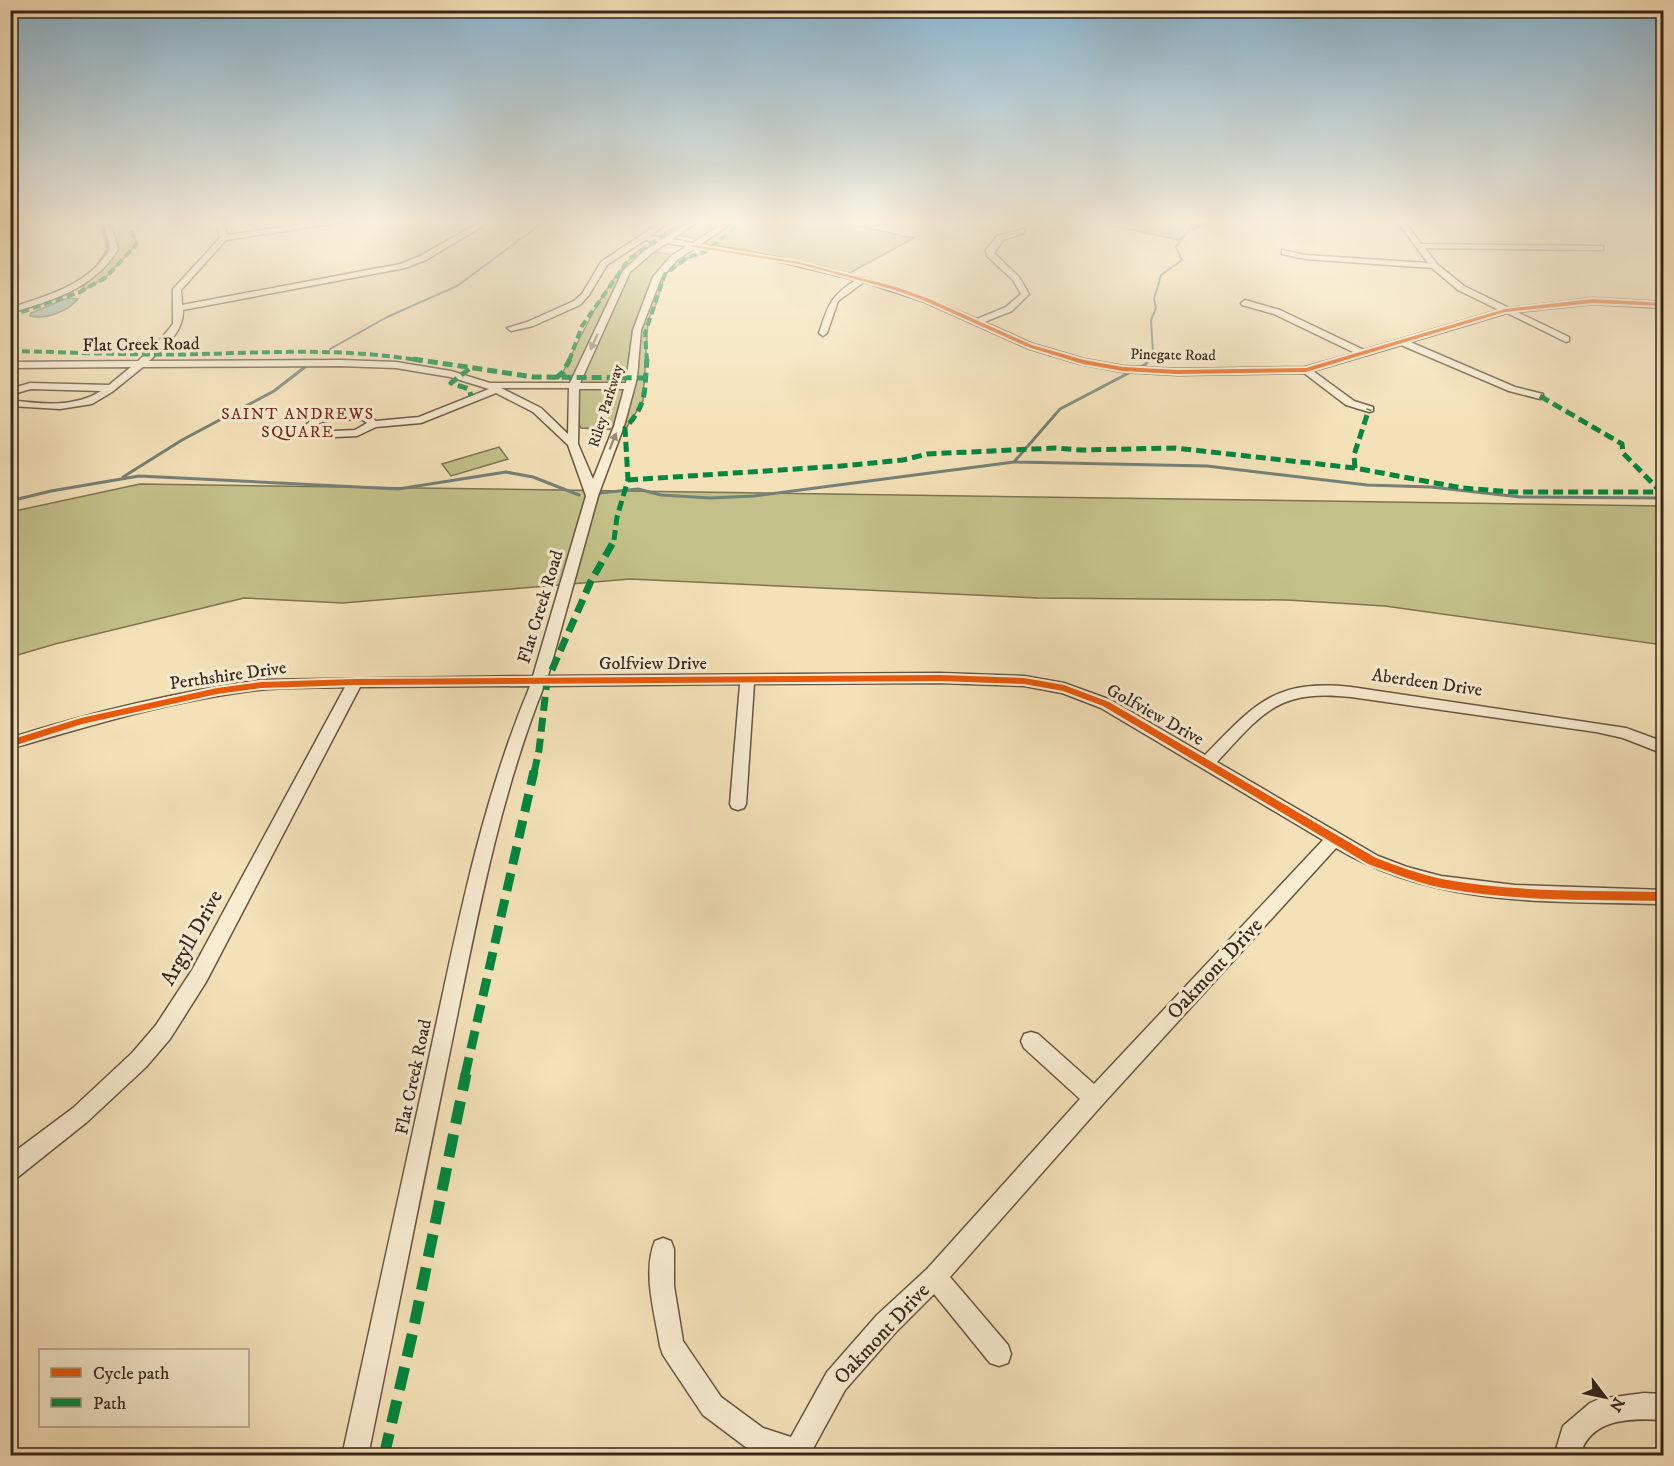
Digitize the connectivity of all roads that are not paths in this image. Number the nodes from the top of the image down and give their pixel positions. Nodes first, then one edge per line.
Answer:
1 (66, 289) edge
2 (177, 289) edge
3 (278, 289) edge
4 (589, 289) edge
5 (618, 289) edge
6 (652, 289) edge
7 (846, 289) edge
8 (895, 289) edge
9 (1022, 289) edge
10 (1464, 289) edge
11 (1245, 303) dead end
12 (1664, 305) edge
13 (179, 308) junction
14 (1505, 310) junction
15 (10, 311) edge
16 (975, 323) junction
17 (511, 328) dead end
18 (823, 333) dead end
19 (1566, 339) dead end
20 (1400, 341) junction
21 (1364, 353) junction
22 (10, 365) edge
23 (137, 366) junction
24 (1306, 370) junction
25 (574, 385) junction
26 (630, 386) junction
27 (491, 387) junction
28 (111, 388) junction
29 (10, 392) edge
30 (1540, 396) dead end
31 (10, 403) edge
32 (1369, 409) dead end
33 (374, 424) junction
34 (573, 444) junction
35 (592, 496) junction
36 (747, 680) junction
37 (538, 681) junction
38 (356, 682) junction
39 (456, 683) joint
40 (10, 744) edge
41 (1664, 748) edge
42 (1206, 763) junction
43 (738, 804) dead end
44 (1334, 839) junction
45 (1664, 897) edge
46 (1031, 1041) dead end
47 (1095, 1098) junction
48 (10, 1169) edge
49 (663, 1249) dead end
50 (935, 1277) junction
51 (999, 1354) dead end
52 (1664, 1407) edge
53 (796, 1453) edge
54 (355, 1455) edge
55 (1567, 1455) edge

1 - 15 street
2 - 13 street
3 - 13 street
4 - 17 street
5 -> 25 street, Riley Parkway
6 - 26 street, Riley Parkway
7 - 18 street
8 - 16 street, Pinegate Road
9 - 16 street
10 - 14 street
11 - 21 street
12 - 14 street, Pinegate Road
13 - 23 street
14 - 19 street
14 - 20 street, Pinegate Road
16 - 24 street, Pinegate Road
20 - 21 street, Pinegate Road
20 - 30 street
21 - 24 street, Pinegate Road
22 - 23 street, Flat Creek Road
23 - 27 street, Flat Creek Road
23 - 28 street
24 - 32 street
25 - 26 street
25 - 27 street
25 - 34 street, Riley Parkway
35 -> 26 street, Riley Parkway
27 - 33 street
27 - 34 street, Flat Creek Road
28 - 29 street
28 - 31 street
33 - 33 street
34 - 35 street, Flat Creek Road
35 - 37 street, Flat Creek Road
36 - 37 street, Golfview Drive
36 - 42 street, Golfview Drive
36 - 43 street
37 - 39 street, Golfview Drive
37 - 54 street, Flat Creek Road
38 - 39 street, Perthshire Drive
38 - 40 street, Perthshire Drive
38 - 48 street, Argyll Drive
41 - 42 street, Aberdeen Drive
42 - 44 street, Golfview Drive
44 - 45 street, Golfview Drive
44 - 47 street, Oakmont Drive
46 - 47 street
47 - 50 street, Oakmont Drive
49 - 53 street
50 - 51 street, Oakmont Drive
50 - 53 street, Oakmont Drive
52 - 55 street

